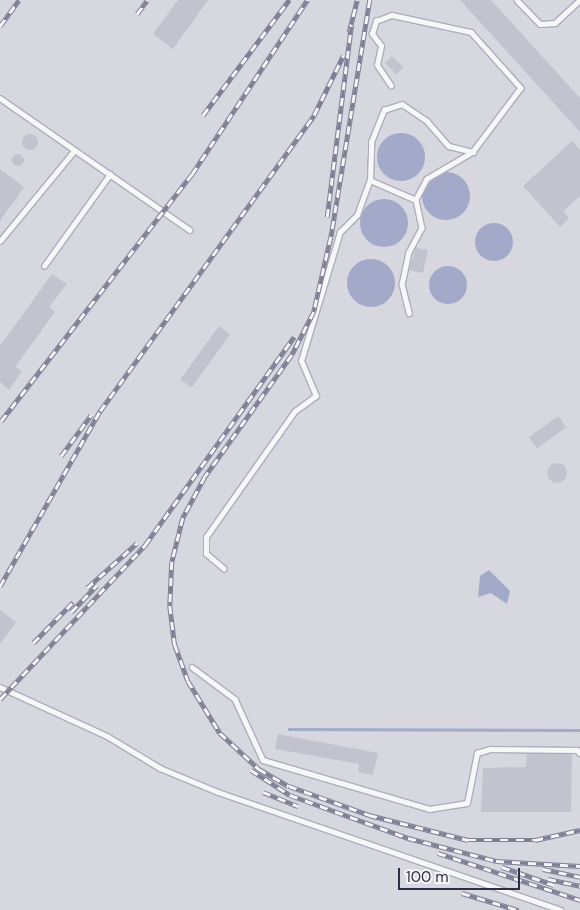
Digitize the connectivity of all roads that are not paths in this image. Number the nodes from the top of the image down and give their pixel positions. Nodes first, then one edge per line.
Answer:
1 (517, 0) edge
2 (580, 0) edge
3 (391, 86) dead end
4 (0, 98) edge
5 (74, 151) junction
6 (473, 152) junction
7 (110, 174) junction
8 (370, 180) junction
9 (416, 200) junction
10 (190, 230) dead end
11 (0, 241) edge
12 (44, 266) dead end
13 (409, 313) dead end
14 (224, 569) dead end
15 (192, 667) dead end
16 (0, 687) edge
17 (580, 753) edge
18 (560, 910) edge

1 - 2 lane
3 - 6 lane
4 - 5 lane
5 - 7 lane
5 - 11 lane
6 - 8 lane
6 - 9 lane
7 - 10 lane
7 - 12 lane
8 - 9 lane
8 - 14 lane
9 - 13 lane
15 - 17 lane
16 - 18 lane

